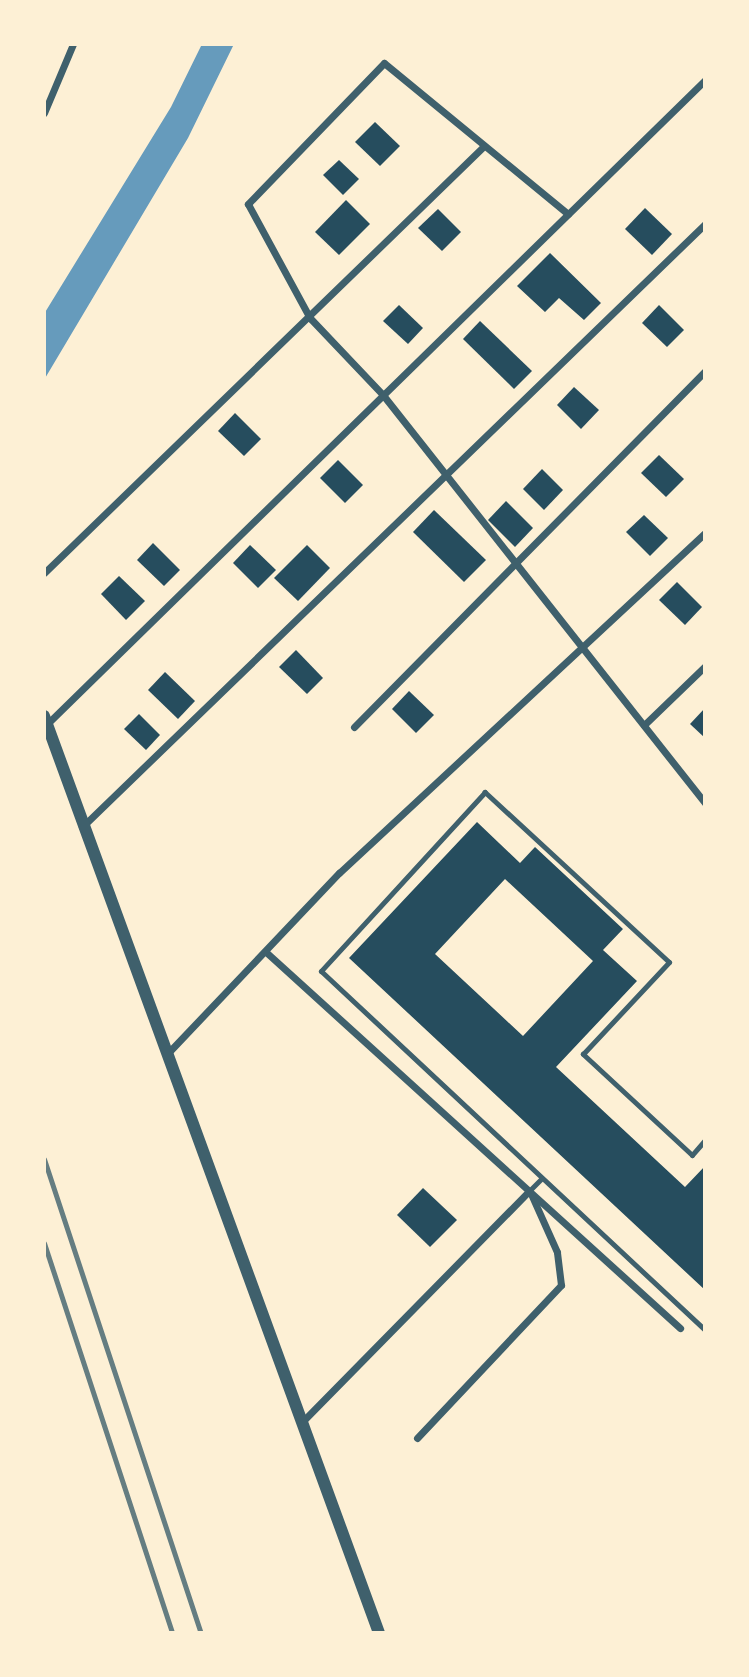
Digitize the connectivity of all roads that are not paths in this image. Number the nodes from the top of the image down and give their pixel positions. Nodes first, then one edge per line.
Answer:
1 (73, 44) edge
2 (705, 80) edge
3 (44, 113) edge
4 (484, 146) junction
5 (568, 214) junction
6 (705, 224) edge
7 (310, 318) junction
8 (705, 371) edge
9 (383, 395) junction
10 (445, 475) junction
11 (705, 533) edge
12 (517, 564) junction
13 (44, 572) edge
14 (583, 648) junction
15 (705, 666) edge
16 (45, 720) edge
17 (644, 724) junction
18 (354, 727) dead end
19 (705, 803) edge
20 (82, 827) junction
21 (267, 953) junction
22 (167, 1054) junction
23 (705, 1140) edge
24 (542, 1178) junction
25 (529, 1191) junction
26 (680, 1328) dead end
27 (705, 1330) edge
28 (301, 1423) junction
29 (417, 1438) dead end
30 (379, 1633) edge

1 - 3 street
2 - 5 street
4 - 5 street
4 - 7 street
4 - 7 street
5 - 9 street
6 - 10 street
7 - 9 street
7 - 13 street
8 - 12 street
9 - 10 street
9 - 16 street
10 - 12 street
10 - 20 street
11 - 14 street
12 - 14 street
12 - 18 street
14 - 17 street
14 - 21 street
15 - 17 street
16 - 20 street
17 - 19 street
20 - 22 street
21 - 22 street
21 - 25 street
22 - 28 street
23 - 24 lane
24 - 25 lane
24 - 27 lane
25 - 26 street
25 - 28 street
25 - 29 street
28 - 30 street

